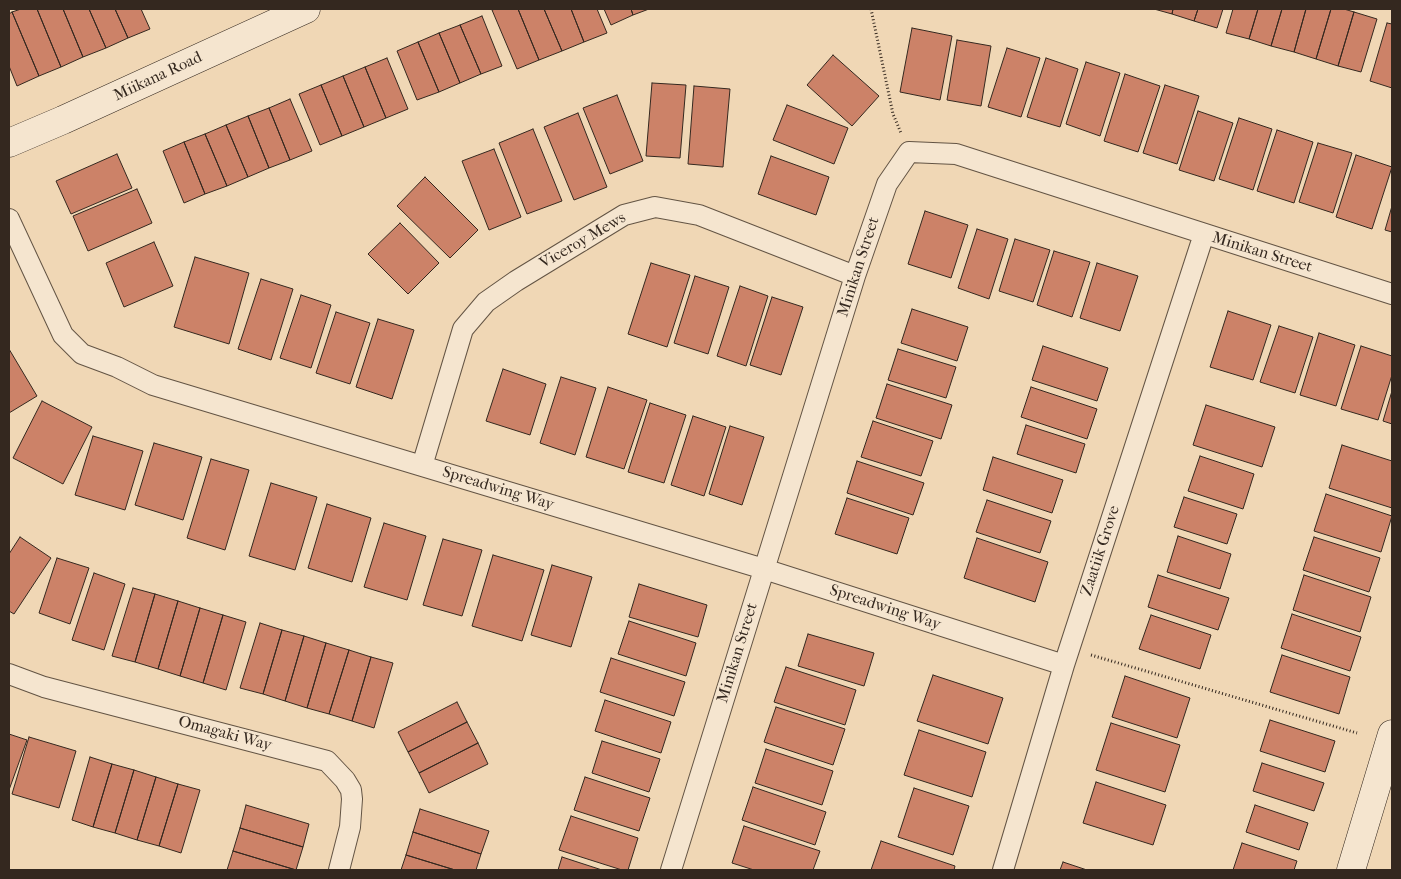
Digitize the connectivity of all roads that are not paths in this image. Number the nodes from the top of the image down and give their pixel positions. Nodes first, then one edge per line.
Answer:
1 (306, 9) edge
2 (9, 143) edge
3 (9, 219) edge
4 (1204, 234) junction
5 (855, 276) junction
6 (1392, 294) edge
7 (422, 466) junction
8 (764, 569) junction
9 (1066, 657) junction
10 (9, 674) edge
11 (1392, 734) edge
12 (1388, 768) edge
13 (339, 870) edge
14 (671, 870) edge
15 (1003, 870) edge
16 (1351, 870) edge

1 - 2 street, Miikana Road
3 - 7 street, Spreadwing Way
4 - 5 street, Minikan Street
4 - 6 street, Minikan Street
4 - 9 street, Zaatiik Grove
5 - 7 street, Viceroy Mews
5 - 8 street, Minikan Street
7 - 8 street, Spreadwing Way
8 - 9 street, Spreadwing Way
8 - 14 street, Minikan Street
9 - 15 street, Zaatiik Grove
10 - 13 street, Omagaki Way
11 - 12 street
12 - 16 street

